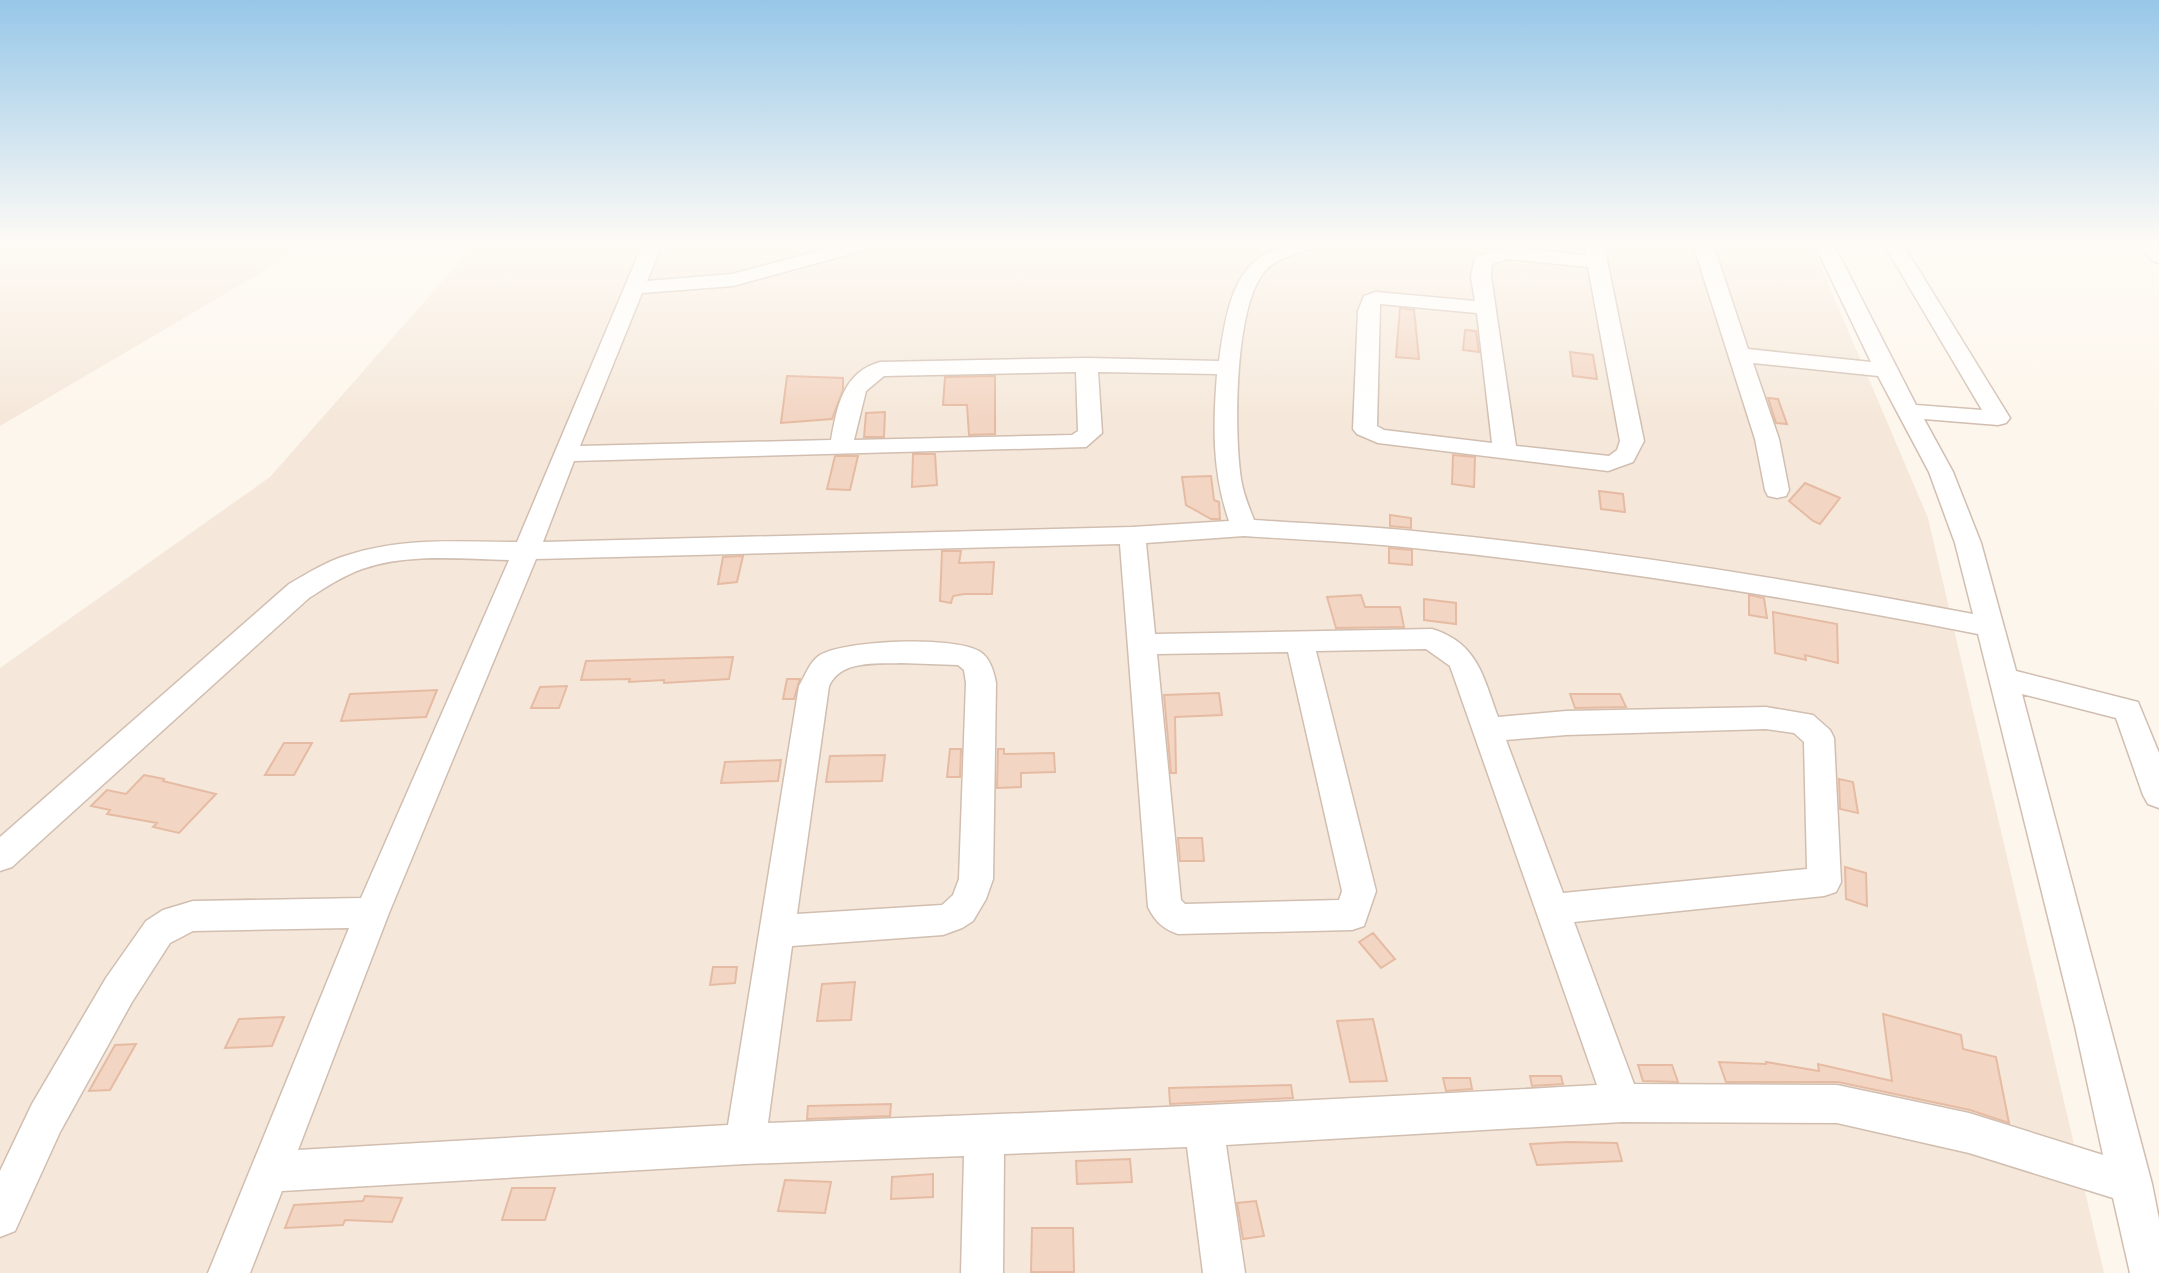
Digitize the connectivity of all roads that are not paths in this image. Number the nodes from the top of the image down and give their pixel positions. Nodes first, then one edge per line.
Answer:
1 (630, 300) edge
2 (1243, 300) edge
3 (1371, 300) edge
4 (1406, 300) edge
5 (1486, 300) edge
6 (1605, 300) edge
7 (1722, 300) edge
8 (1853, 300) edge
9 (1928, 300) edge
10 (1487, 307) junction
11 (1741, 355) junction
12 (1087, 365) junction
13 (1228, 368) junction
14 (1886, 370) junction
15 (1908, 411) junction
16 (841, 447) junction
17 (1505, 450) junction
18 (565, 454) junction
19 (1777, 489) dead end
20 (1244, 528) junction
21 (1132, 535) junction
22 (526, 551) junction
23 (1991, 627) junction
24 (1300, 642) junction
25 (1142, 645) junction
26 (2004, 679) junction
27 (1486, 730) junction
28 (2159, 795) edge
29 (0, 857) edge
30 (1554, 909) junction
31 (372, 913) junction
32 (779, 931) junction
33 (1622, 1103) junction
34 (1203, 1127) junction
35 (984, 1133) junction
36 (745, 1144) junction
37 (269, 1172) junction
38 (2132, 1184) junction
39 (0, 1216) edge
40 (229, 1273) edge
41 (982, 1273) edge
42 (1224, 1273) edge
43 (2151, 1273) edge

1 - 18 street
2 - 13 street
3 - 17 street
4 - 10 street
5 - 10 street
6 - 17 street
7 - 11 street
8 - 14 street
9 - 15 street
10 - 17 street
11 - 14 street
11 - 19 street
12 - 13 street
12 - 16 street
12 - 16 street
13 - 20 street
14 - 15 street
15 - 23 street
16 - 18 street
18 - 22 street
20 - 21 street
20 - 23 street
21 - 22 street
21 - 25 street
22 - 29 street
22 - 31 street
23 - 26 street
24 - 25 street
24 - 25 street
24 - 27 street
26 - 28 street
26 - 38 street
27 - 30 street
27 - 30 street
30 - 33 street
31 - 37 street
31 - 39 street
32 - 32 street
32 - 36 street
33 - 34 street
33 - 38 street
34 - 35 street
34 - 42 street
35 - 36 street
35 - 41 street
36 - 37 street
37 - 40 street
38 - 43 street

